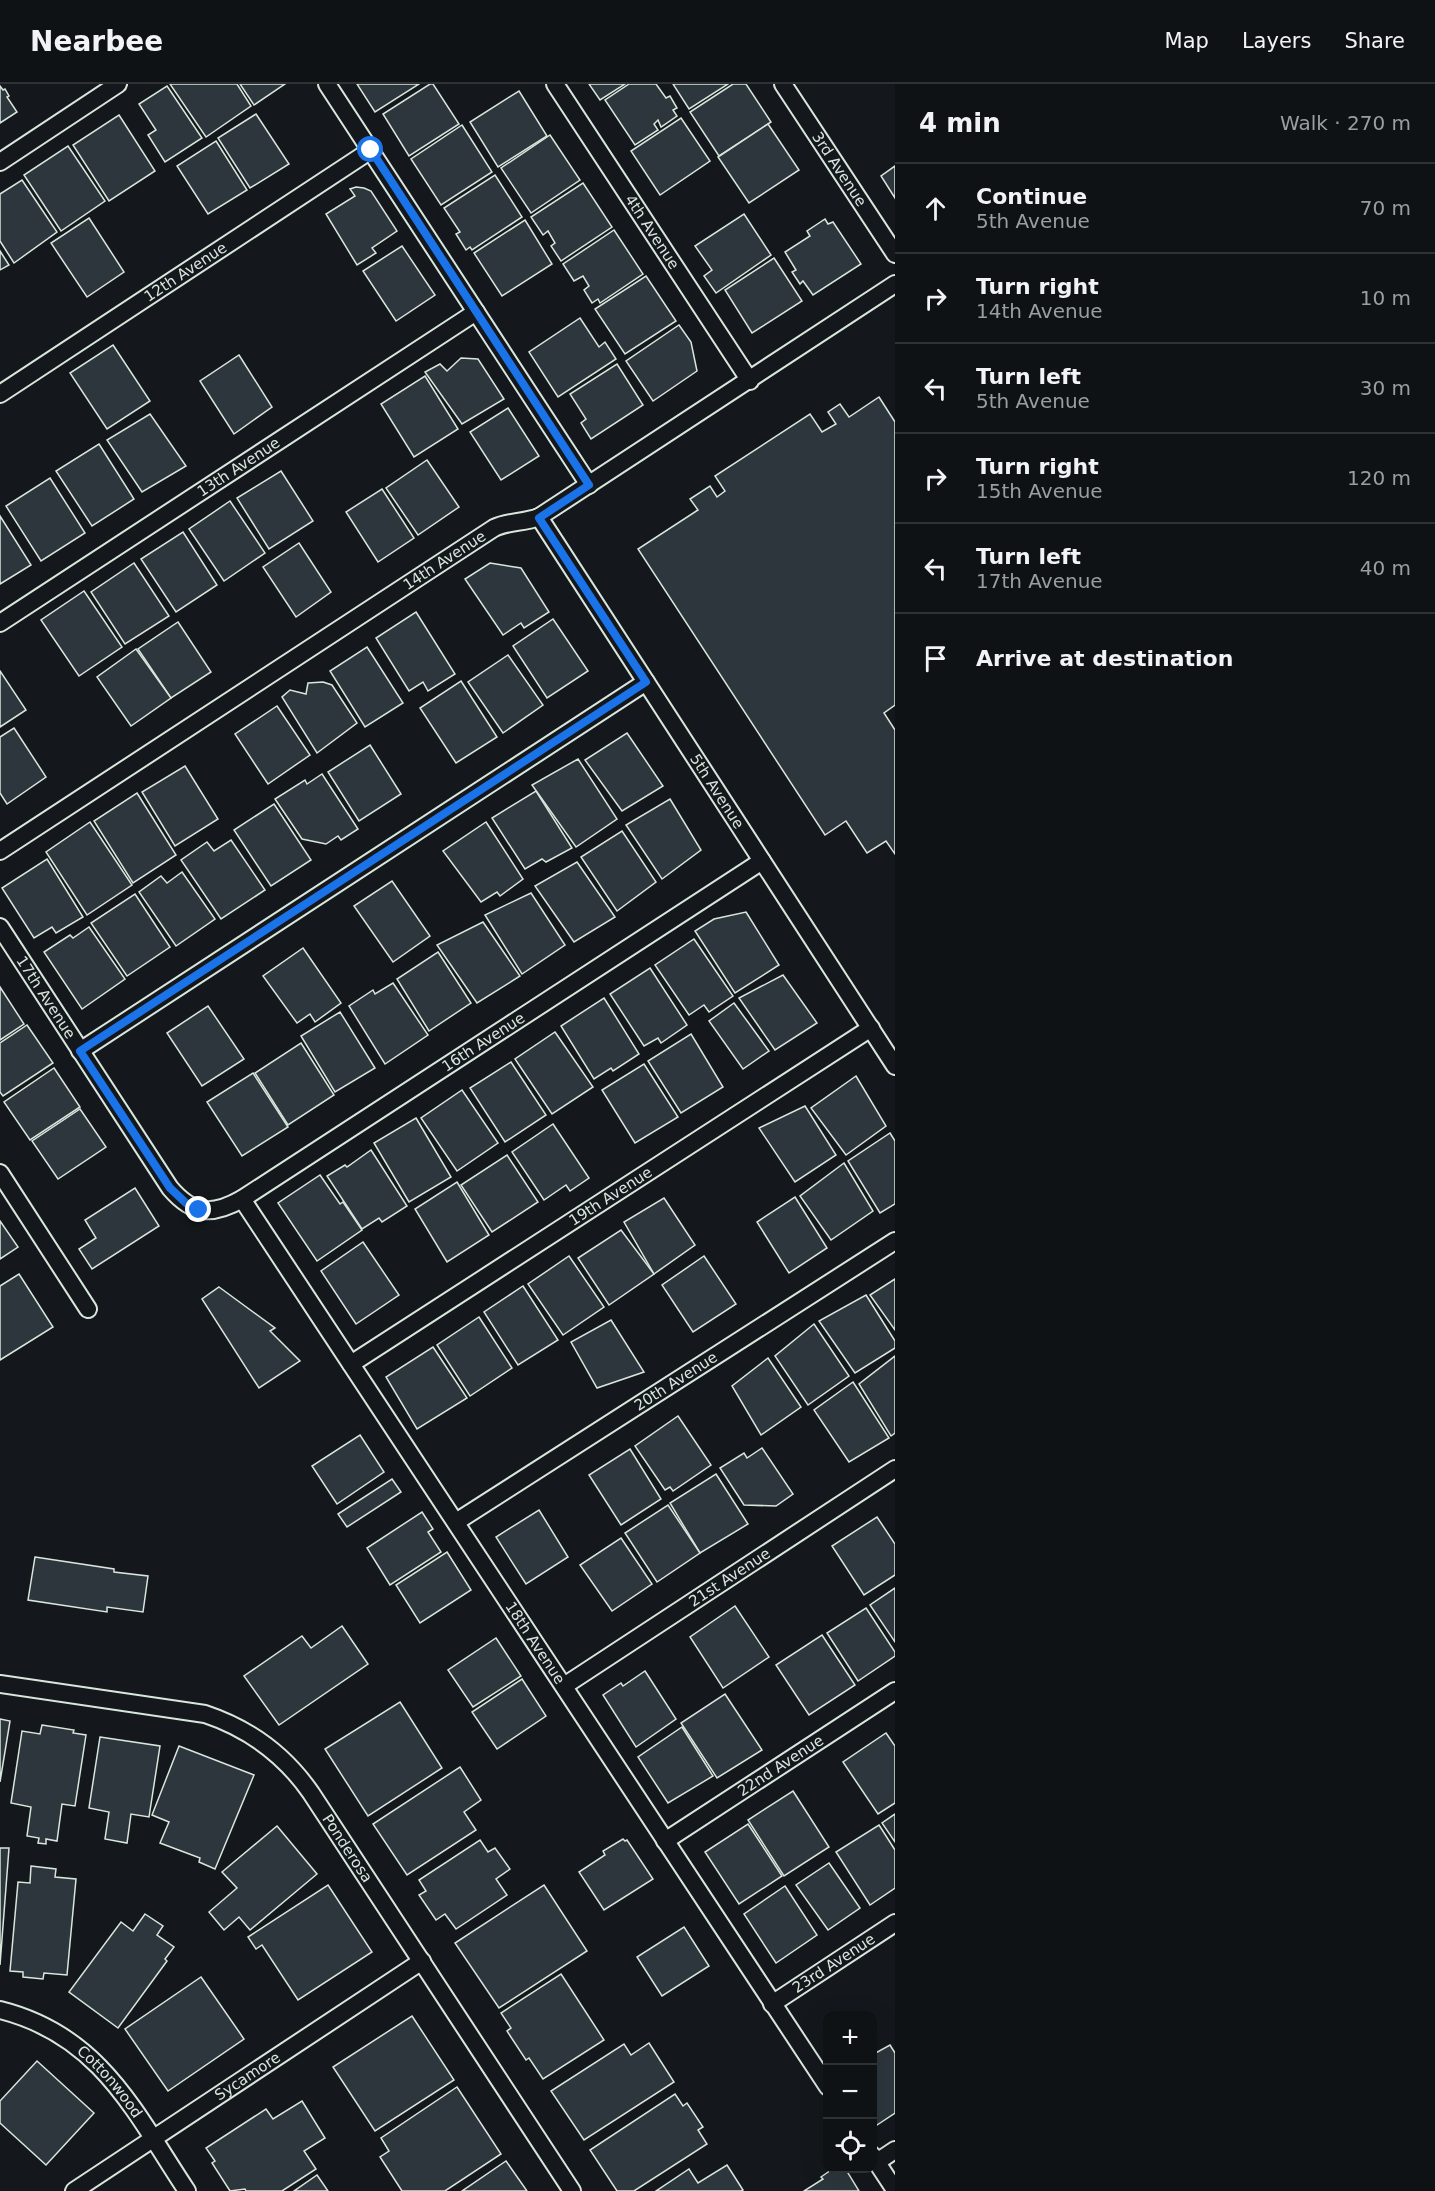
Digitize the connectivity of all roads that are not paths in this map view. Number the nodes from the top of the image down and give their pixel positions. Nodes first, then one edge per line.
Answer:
1 (118, 84) edge
2 (327, 84) edge
3 (555, 84) edge
4 (783, 84) edge
5 (371, 150) junction
6 (0, 162) edge
7 (895, 254) edge
8 (895, 284) edge
9 (476, 312) junction
10 (750, 381) junction
11 (0, 394) edge
12 (589, 485) junction
13 (539, 518) junction
14 (0, 623) edge
15 (646, 682) junction
16 (0, 851) edge
17 (762, 861) junction
18 (0, 927) edge
19 (871, 1028) junction
20 (80, 1051) junction
21 (895, 1066) edge
22 (0, 1173) edge
23 (242, 1199) junction
24 (199, 1210) joint
25 (895, 1241) edge
26 (88, 1309) dead end
27 (351, 1364) junction
28 (895, 1469) edge
29 (456, 1522) junction
30 (0, 1684) edge
31 (564, 1686) junction
32 (895, 1691) edge
33 (665, 1841) junction
34 (895, 1923) edge
35 (422, 1961) junction
36 (772, 2004) junction
37 (0, 2010) edge
38 (823, 2080) edge
39 (154, 2140) junction
40 (895, 2151) edge
41 (877, 2158) edge
42 (877, 2162) edge
43 (895, 2190) edge
44 (74, 2191) edge
45 (187, 2191) edge
46 (572, 2191) edge

1 - 6 lane
2 - 5 lane
3 - 10 lane, 4th Avenue
4 - 7 lane, 3rd Avenue
5 - 9 lane
5 - 11 lane, 12th Avenue
8 - 10 lane, 14th Avenue
9 - 12 lane
9 - 14 lane, 13th Avenue
10 - 12 lane, 14th Avenue
12 - 13 lane, 14th Avenue
13 - 15 lane, 5th Avenue
13 - 16 lane, 14th Avenue
15 - 17 lane, 5th Avenue
15 - 20 lane
17 - 19 lane, 5th Avenue
17 - 23 lane, 16th Avenue
18 - 20 lane, 17th Avenue
19 - 21 lane, 5th Avenue
19 - 27 lane, 19th Avenue
20 - 24 lane, 17th Avenue
22 - 26 lane
23 - 24 lane, 16th Avenue
23 - 27 lane, 18th Avenue
25 - 29 lane, 20th Avenue
27 - 29 lane, 18th Avenue
28 - 31 lane, 21st Avenue
29 - 31 lane, 18th Avenue
30 - 35 lane, Ponderosa
31 - 33 lane, 18th Avenue
32 - 33 lane, 22nd Avenue
33 - 36 lane, 18th Avenue
34 - 36 lane, 23rd Avenue
35 - 39 lane, Sycamore
35 - 46 lane, Ponderosa
36 - 38 lane, 18th Avenue
37 - 39 lane, Cottonwood
39 - 44 lane, Sycamore
39 - 45 lane, Cottonwood
40 - 41 lane
42 - 43 lane

